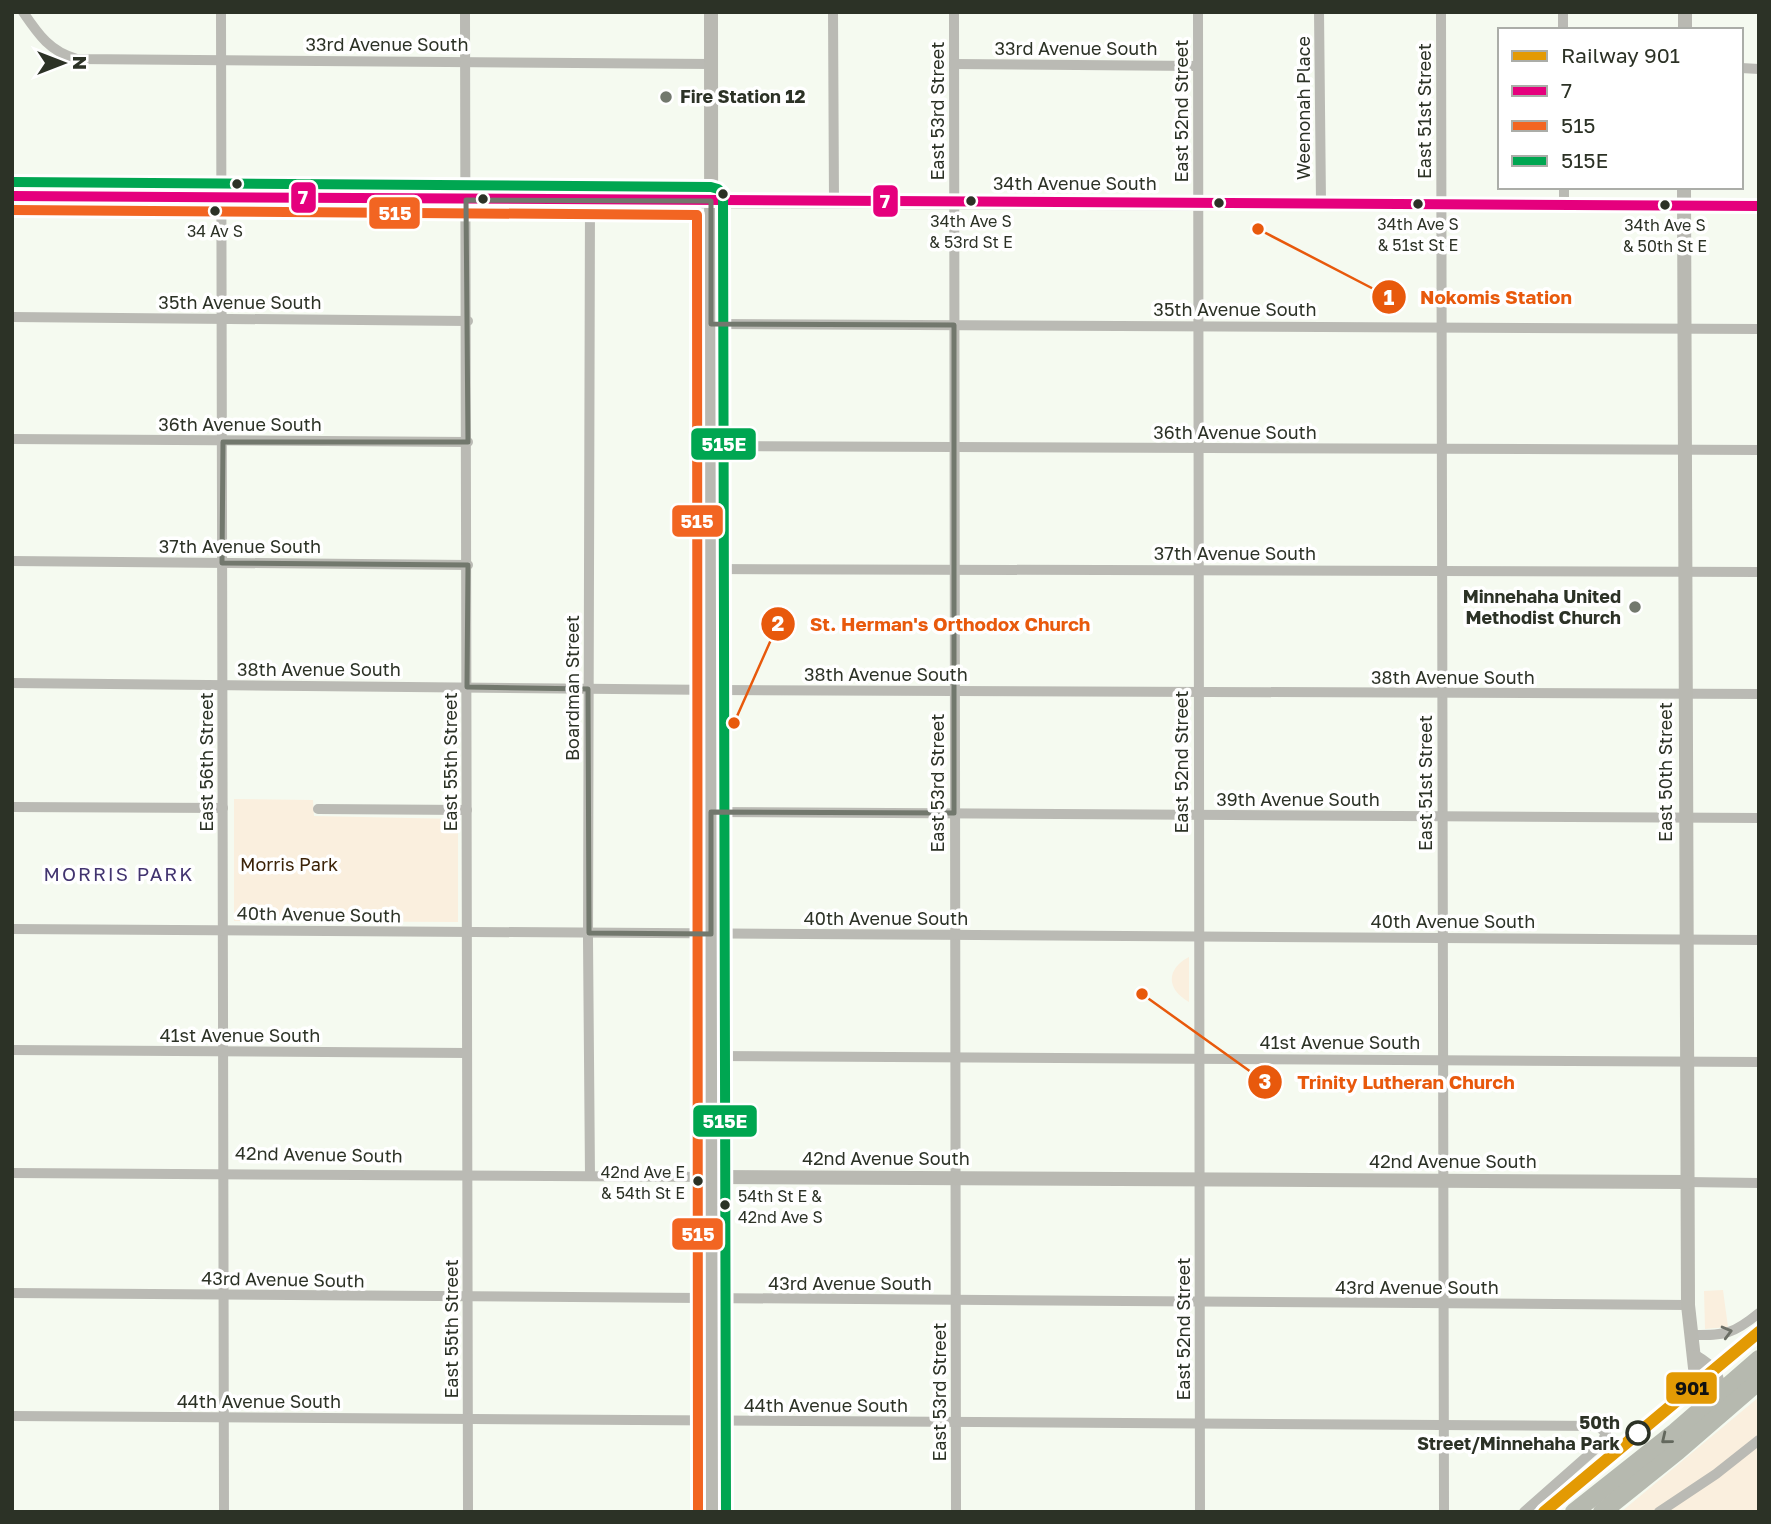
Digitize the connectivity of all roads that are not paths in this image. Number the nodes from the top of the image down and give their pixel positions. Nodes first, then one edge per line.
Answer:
1 (23, 12) edge
2 (221, 12) edge
3 (466, 12) edge
4 (710, 12) edge
5 (833, 12) edge
6 (954, 12) edge
7 (1198, 12) edge
8 (1319, 12) edge
9 (1441, 12) edge
10 (221, 60) junction
11 (466, 61) junction
12 (710, 64) junction
13 (954, 64) junction
14 (1198, 66) junction
15 (1564, 189) edge
16 (1685, 189) edge
17 (12, 195) edge
18 (222, 197) junction
19 (466, 200) junction
20 (590, 201) junction
21 (711, 201) junction
22 (834, 201) junction
23 (954, 202) junction
24 (1321, 203) junction
25 (1197, 204) junction
26 (1564, 204) junction
27 (1441, 205) junction
28 (1685, 205) junction
29 (1759, 206) edge
30 (12, 317) edge
31 (222, 319) junction
32 (468, 321) junction
33 (711, 324) junction
34 (954, 325) junction
35 (1197, 325) junction
36 (1441, 327) junction
37 (1685, 328) junction
38 (1759, 328) edge
39 (12, 439) edge
40 (223, 442) junction
41 (468, 442) junction
42 (711, 446) junction
43 (955, 447) junction
44 (1197, 448) junction
45 (1441, 449) junction
46 (1685, 450) junction
47 (1759, 450) edge
48 (12, 561) edge
49 (222, 563) junction
50 (468, 565) junction
51 (710, 569) junction
52 (953, 569) junction
53 (1197, 570) junction
54 (1442, 572) junction
55 (1685, 572) junction
56 (1759, 572) edge
57 (12, 683) edge
58 (222, 686) junction
59 (467, 687) junction
60 (589, 688) junction
61 (710, 690) junction
62 (954, 691) junction
63 (1197, 692) junction
64 (1442, 694) junction
65 (1686, 694) junction
66 (1759, 694) edge
67 (12, 807) edge
68 (223, 808) junction
69 (318, 809) dead end
70 (467, 810) junction
71 (711, 812) junction
72 (954, 813) junction
73 (1198, 814) junction
74 (1443, 816) junction
75 (1686, 818) junction
76 (1759, 818) edge
77 (12, 929) edge
78 (223, 929) junction
79 (467, 932) junction
80 (589, 933) junction
81 (711, 934) junction
82 (954, 935) junction
83 (1198, 936) junction
84 (1442, 938) junction
85 (1686, 940) junction
86 (1759, 940) edge
87 (12, 1050) edge
88 (223, 1052) junction
89 (467, 1054) junction
90 (712, 1056) junction
91 (955, 1057) junction
92 (1198, 1058) junction
93 (1442, 1060) junction
94 (1759, 1062) edge
95 (1687, 1063) junction
96 (12, 1172) edge
97 (223, 1173) junction
98 (467, 1176) junction
99 (590, 1176) junction
100 (712, 1177) junction
101 (955, 1179) junction
102 (1199, 1180) junction
103 (1443, 1181) junction
104 (1687, 1182) junction
105 (1759, 1183) edge
106 (12, 1293) edge
107 (223, 1295) junction
108 (468, 1297) junction
109 (712, 1299) junction
110 (956, 1301) junction
111 (1199, 1302) junction
112 (1444, 1303) junction
113 (1688, 1305) junction
114 (1759, 1313) edge
115 (1690, 1335) junction
116 (1759, 1359) edge
117 (1759, 1381) edge
118 (1723, 1402) junction
119 (12, 1416) edge
120 (223, 1417) junction
121 (468, 1419) junction
122 (712, 1421) junction
123 (955, 1423) junction
124 (1200, 1424) junction
125 (1444, 1426) junction
126 (1759, 1440) edge
127 (224, 1512) edge
128 (468, 1512) edge
129 (712, 1512) edge
130 (956, 1512) edge
131 (1200, 1512) edge
132 (1444, 1512) edge
133 (1524, 1512) edge
134 (1574, 1512) edge
135 (1602, 1512) edge
136 (1659, 1512) edge

1 - 10 street, 33rd Avenue South
2 - 10 street, East 56th Street
3 - 11 street, East 55th Street
4 - 12 street
5 - 22 street
6 - 13 street, East 53rd Street
7 - 14 street, East 52nd Street
8 - 24 street, Weenonah Place
9 - 27 street, East 51st Street
10 - 11 street, 33rd Avenue South
10 - 18 street, East 56th Street
11 - 12 street, 33rd Avenue South
11 - 19 street, East 55th Street
12 - 21 street
13 - 14 street, 33rd Avenue South
13 - 23 street, East 53rd Street
14 - 25 street, East 52nd Street
15 - 26 street
16 - 28 street, East 50th Street
17 - 18 street, 34th Avenue South
18 - 19 street, 34th Avenue South
18 - 31 street, East 56th Street
19 - 20 street, 34th Avenue South
19 - 32 street, East 55th Street
20 - 21 street, 34th Avenue South
20 - 60 street, Boardman Street
21 - 22 street, 34th Avenue South
21 - 33 street
22 - 23 street, 34th Avenue South
23 - 25 street, 34th Avenue South
23 - 34 street, East 53rd Street
24 - 25 street, 34th Avenue South
24 - 27 street, 34th Avenue South
25 - 35 street, East 52nd Street
26 - 27 street, 34th Avenue South
26 - 28 street, 34th Avenue South
27 - 36 street, East 51st Street
28 - 29 street, 34th Avenue South
28 - 37 street, East 50th Street
30 - 31 street, 35th Avenue South
31 - 32 street, 35th Avenue South
31 - 40 street, East 56th Street
32 - 41 street, East 55th Street
33 - 34 street, 35th Avenue South
33 - 42 street
34 - 35 street, 35th Avenue South
34 - 43 street, East 53rd Street
35 - 36 street, 35th Avenue South
35 - 44 street, East 52nd Street
36 - 37 street, 35th Avenue South
36 - 45 street, East 51st Street
37 - 38 street, 35th Avenue South
37 - 46 street, East 50th Street
39 - 40 street, 36th Avenue South
40 - 41 street, 36th Avenue South
40 - 49 street, East 56th Street
41 - 50 street, East 55th Street
42 - 43 street, 36th Avenue South
42 - 51 street
43 - 44 street, 36th Avenue South
43 - 52 street, East 53rd Street
44 - 45 street, 36th Avenue South
44 - 53 street, East 52nd Street
45 - 46 street, 36th Avenue South
45 - 54 street, East 51st Street
46 - 47 street, 36th Avenue South
46 - 55 street, East 50th Street
48 - 49 street, 37th Avenue South
49 - 50 street, 37th Avenue South
49 - 58 street, East 56th Street
50 - 59 street, East 55th Street
51 - 52 street, 37th Avenue South
51 - 61 street
52 - 53 street, 37th Avenue South
52 - 62 street, East 53rd Street
53 - 54 street, 37th Avenue South
53 - 63 street, East 52nd Street
54 - 55 street, 37th Avenue South
54 - 64 street, East 51st Street
55 - 56 street, 37th Avenue South
55 - 65 street, East 50th Street
57 - 58 street, 38th Avenue South
58 - 59 street, 38th Avenue South
58 - 68 street, East 56th Street
59 - 60 street, 38th Avenue South
59 - 70 street, East 55th Street
60 - 61 street, 38th Avenue South
60 - 80 street, Boardman Street
61 - 62 street, 38th Avenue South
61 - 71 street
62 - 63 street, 38th Avenue South
62 - 72 street, East 53rd Street
63 - 64 street, 38th Avenue South
63 - 73 street, East 52nd Street
64 - 65 street, 38th Avenue South
64 - 74 street, East 51st Street
65 - 66 street, 38th Avenue South
65 - 75 street, East 50th Street
67 - 68 street
68 - 78 street, East 56th Street
69 - 70 street
70 - 79 street, East 55th Street
71 - 72 street, 39th Avenue South
71 - 81 street
72 - 73 street, 39th Avenue South
72 - 82 street, East 53rd Street
73 - 74 street, 39th Avenue South
73 - 83 street, East 52nd Street
74 - 75 street, 39th Avenue South
74 - 84 street, East 51st Street
75 - 76 street, 39th Avenue South
75 - 85 street, East 50th Street
77 - 78 street, 40th Avenue South
78 - 79 street, 40th Avenue South
78 - 88 street, East 56th Street
79 - 80 street, 40th Avenue South
79 - 89 street, East 55th Street
80 - 81 street, 40th Avenue South
80 - 99 street, Boardman Street
81 - 82 street, 40th Avenue South
81 - 90 street
82 - 83 street, 40th Avenue South
82 - 91 street, East 53rd Street
83 - 84 street, 40th Avenue South
83 - 92 street, East 52nd Street
84 - 85 street, 40th Avenue South
84 - 93 street, East 51st Street
85 - 86 street, 40th Avenue South
85 - 95 street, East 50th Street
87 - 88 street, 41st Avenue South
88 - 89 street, 41st Avenue South
88 - 97 street, East 56th Street
89 - 98 street, East 55th Street
90 - 91 street, 41st Avenue South
90 - 100 street
91 - 92 street, 41st Avenue South
91 - 101 street, East 53rd Street
92 - 93 street, 41st Avenue South
92 - 102 street, East 52nd Street
93 - 95 street, 41st Avenue South
93 - 103 street, East 51st Street
94 - 95 street, 41st Avenue South
95 - 104 street, East 50th Street
96 - 97 street, 42nd Avenue South
97 - 98 street, 42nd Avenue South
97 - 107 street, East 56th Street
98 - 99 street, 42nd Avenue South
98 - 108 street, East 55th Street
99 - 100 street, 42nd Avenue South
100 - 101 street, 42nd Avenue South
100 - 109 street
101 - 102 street, 42nd Avenue South
101 - 110 street, East 53rd Street
102 - 103 street, 42nd Avenue South
102 - 111 street, East 52nd Street
103 - 104 street, 42nd Avenue South
103 - 112 street, East 51st Street
104 - 105 street, 42nd Avenue South
104 - 113 street, East 50th Street
106 - 107 street, 43rd Avenue South
107 - 108 street, 43rd Avenue South
107 - 120 street, East 56th Street
108 - 109 street, 43rd Avenue South
108 - 121 street, East 55th Street
109 - 110 street, 43rd Avenue South
109 - 122 street
110 - 111 street, 43rd Avenue South
110 - 123 street, East 53rd Street
111 - 112 street, 43rd Avenue South
111 - 124 street, East 52nd Street
112 - 113 street, 43rd Avenue South
112 - 125 street, East 51st Street
113 - 115 street, East 50th Street
115 -> 114 street
115 - 118 street, East 50th Street
116 - 118 highway
117 - 118 highway
118 -> 134 highway
118 - 135 highway
119 - 120 street, 44th Avenue South
120 - 121 street, 44th Avenue South
120 - 127 street, East 56th Street
121 - 122 street, 44th Avenue South
121 - 128 street, East 55th Street
122 - 123 street, 44th Avenue South
122 - 129 street
123 - 124 street, 44th Avenue South
123 - 130 street, East 53rd Street
124 - 125 street, 44th Avenue South
124 - 131 street, East 52nd Street
125 - 132 street, East 51st Street
125 - 133 street, 44th Avenue South
126 - 136 street

